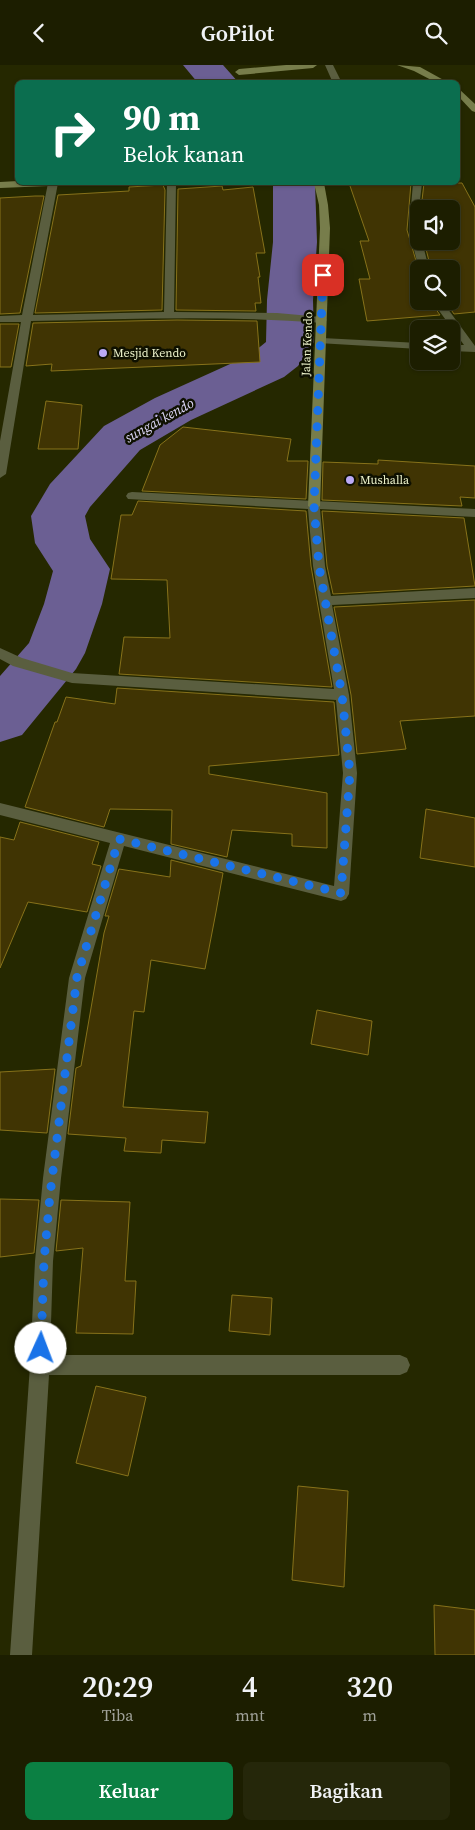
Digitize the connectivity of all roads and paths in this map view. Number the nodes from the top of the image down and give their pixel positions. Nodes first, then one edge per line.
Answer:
1 (233, 65) edge
2 (313, 65) edge
3 (329, 65) edge
4 (401, 65) edge
5 (239, 72) junction
6 (247, 80) edge
7 (336, 80) edge
8 (439, 80) edge
9 (460, 93) edge
10 (475, 109) edge
11 (15, 184) edge
12 (0, 185) edge
13 (53, 185) edge
14 (172, 185) edge
15 (320, 185) edge
16 (417, 185) edge
17 (422, 260) edge
18 (444, 310) edge
19 (169, 315) junction
20 (27, 317) junction
21 (0, 319) edge
22 (322, 320) junction
23 (322, 341) junction
24 (410, 346) edge
25 (460, 348) edge
26 (474, 349) edge
27 (14, 398) junction
28 (0, 399) edge
29 (0, 474) edge
30 (132, 495) dead end
31 (314, 506) junction
32 (475, 513) edge
33 (475, 593) edge
34 (326, 601) junction
35 (0, 653) edge
36 (342, 695) junction
37 (0, 809) edge
38 (119, 839) junction
39 (40, 1365) junction
40 (400, 1365) dead end
41 (21, 1655) edge

1 - 5 street
2 - 5 street
3 - 7 street
4 - 8 street
5 - 6 street
9 - 10 street
11 - 12 street
13 - 20 street
14 - 19 street
15 - 22 street, Jalan Kendo
16 - 17 street
18 - 26 street
19 - 20 street
19 - 22 street
20 - 21 street
20 - 27 street
22 - 23 street, Jalan Kendo
23 - 24 street
23 - 31 street, Jalan Kendo
25 - 26 street
27 - 28 street
27 - 29 street
30 - 31 street
31 - 32 street
31 - 34 street
33 - 34 street
34 - 36 street
35 - 36 street
36 - 38 street
37 - 38 street
38 - 39 street
39 - 40 street
39 - 41 street

